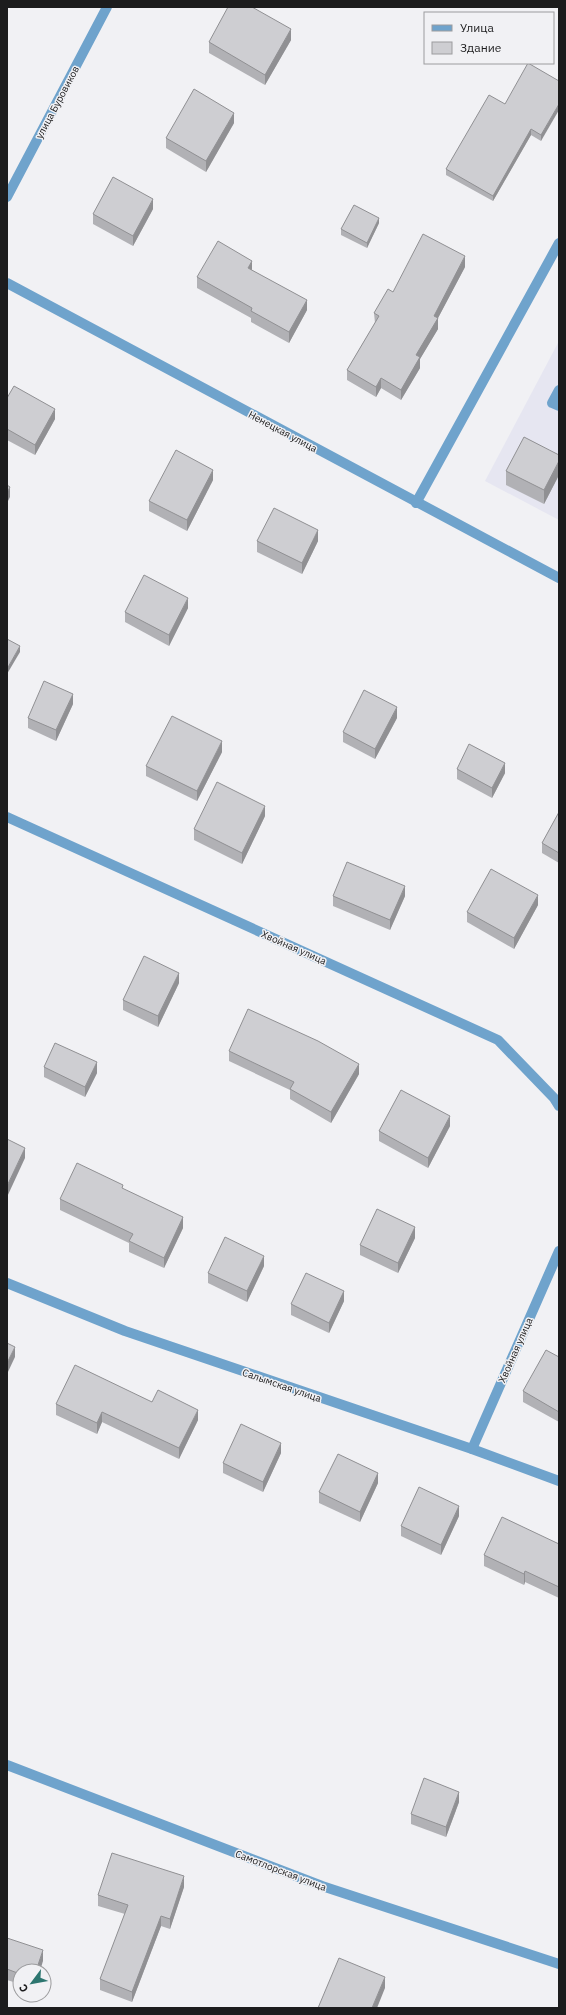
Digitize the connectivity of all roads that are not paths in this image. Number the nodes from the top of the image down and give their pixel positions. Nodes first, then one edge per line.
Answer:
1 (107, 7) edge
2 (7, 196) edge
3 (559, 243) edge
4 (7, 283) edge
5 (559, 390) edge
6 (559, 406) edge
7 (416, 502) junction
8 (559, 578) edge
9 (7, 816) edge
10 (559, 1106) edge
11 (559, 1251) edge
12 (7, 1283) edge
13 (472, 1449) junction
14 (559, 1481) edge
15 (7, 1765) edge
16 (559, 1964) edge

1 - 2 street, улица Буровиков
3 - 7 street
4 - 7 street, Ненецкая улица
5 - 6 street
7 - 8 street, Ненецкая улица
9 - 10 street, Хвойная улица
11 - 13 street, Хвойная улица
12 - 13 street, Салымская улица
13 - 14 street, Салымская улица
15 - 16 street, Самотлорская улица

